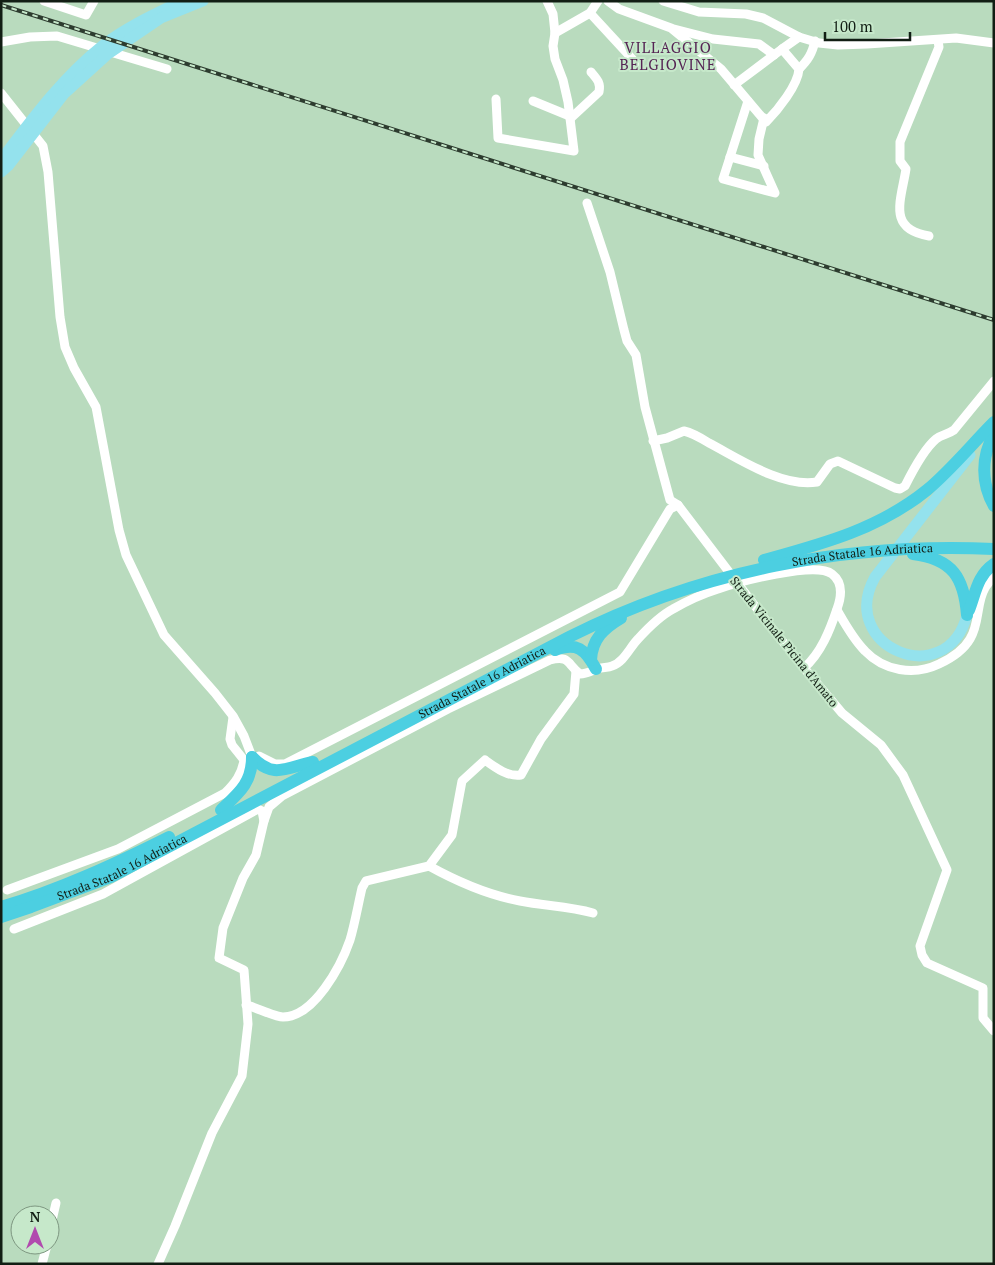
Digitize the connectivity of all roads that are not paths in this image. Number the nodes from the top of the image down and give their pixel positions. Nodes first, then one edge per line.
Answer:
1 (44, 1) edge
2 (94, 1) edge
3 (182, 1) edge
4 (203, 1) edge
5 (547, 1) edge
6 (598, 1) edge
7 (608, 1) edge
8 (663, 1) edge
9 (590, 13) junction
10 (671, 28) junction
11 (555, 33) junction
12 (799, 37) junction
13 (938, 40) junction
14 (815, 41) junction
15 (1, 42) edge
16 (994, 44) edge
17 (782, 49) junction
18 (774, 55) junction
19 (637, 64) dead end
20 (167, 69) dead end
21 (799, 69) junction
22 (591, 72) dead end
23 (734, 85) junction
24 (1, 93) edge
25 (496, 99) dead end
26 (533, 101) dead end
27 (748, 101) junction
28 (569, 116) junction
29 (764, 118) junction
30 (730, 157) junction
31 (1, 160) edge
32 (764, 166) junction
33 (1, 172) edge
34 (587, 203) dead end
35 (929, 236) dead end
36 (994, 381) edge
37 (994, 423) edge
38 (994, 434) edge
39 (653, 441) junction
40 (678, 506) junction
41 (994, 506) edge
42 (994, 542) edge
43 (994, 549) edge
44 (838, 555) junction
45 (750, 564) junction
46 (994, 564) edge
47 (994, 576) edge
48 (651, 601) junction
49 (837, 610) junction
50 (967, 615) junction
51 (594, 665) junction
52 (804, 668) junction
53 (504, 671) junction
54 (576, 671) junction
55 (233, 716) junction
56 (246, 743) junction
57 (252, 756) junction
58 (313, 762) junction
59 (221, 810) junction
60 (264, 822) junction
61 (429, 866) junction
62 (7, 890) dead end
63 (1, 907) edge
64 (594, 913) dead end
65 (1, 917) edge
66 (14, 929) dead end
67 (246, 1005) junction
68 (994, 1031) edge
69 (158, 1264) edge

1 - 2 street
3 - 31 main road
4 - 33 main road
5 - 11 street
6 - 9 street
7 - 10 street
8 - 12 street
9 - 11 street
9 - 19 street
10 - 18 street
10 - 23 street
11 - 28 street
12 - 14 street
12 - 17 street
13 - 14 street
13 - 16 street
13 - 35 street
14 - 21 street
15 - 20 street
17 - 18 street
17 - 21 street
18 - 23 street
21 - 29 street
22 - 28 street
23 - 27 street
24 - 55 street
25 - 28 street
26 - 28 street
27 - 29 street
27 - 30 street
29 - 32 street
30 - 32 street
30 - 32 street
34 - 39 street, Strada Vicinale Picina d'Amato
36 - 39 street
37 - 45 highway
37 - 50 main road
38 - 41 highway
39 - 40 street, Strada Vicinale Picina d'Amato
40 - 52 street, Strada Vicinale Picina d'Amato
40 - 56 street
42 - 45 highway, Strada Statale 16 Adriatica
43 - 44 highway, Strada Statale 16 Adriatica
44 - 48 highway, Strada Statale 16 Adriatica
44 - 50 highway
45 - 58 highway, Strada Statale 16 Adriatica
46 - 50 highway
47 - 49 street
48 - 51 highway
48 - 53 highway, Strada Statale 16 Adriatica
49 - 51 street
49 - 52 street
51 - 53 highway
51 - 54 street
52 - 68 street, Strada Vicinale Picina d'Amato
53 - 65 highway, Strada Statale 16 Adriatica
54 - 60 street
54 - 61 street
55 - 56 street
55 - 62 street
56 - 57 street
57 - 58 highway
57 - 59 highway
58 - 59 highway, Strada Statale 16 Adriatica
59 - 63 highway, Strada Statale 16 Adriatica
60 - 66 street
60 - 67 street
61 - 64 street
61 - 67 street
67 - 69 street

